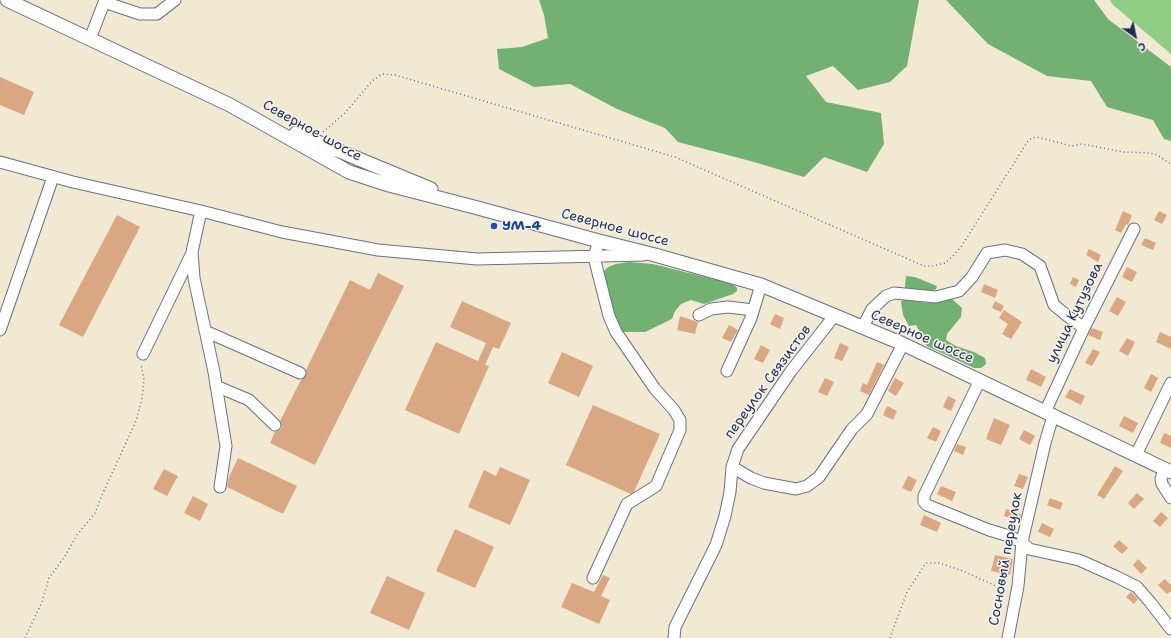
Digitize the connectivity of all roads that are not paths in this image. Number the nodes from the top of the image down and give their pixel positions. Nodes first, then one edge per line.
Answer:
1 (7, 0) edge
2 (175, 0) edge
3 (104, 1) edge
4 (90, 39) junction
5 (230, 105) junction
6 (0, 162) edge
7 (53, 176) junction
8 (474, 206) junction
9 (201, 211) junction
10 (1134, 229) dead end
11 (598, 241) junction
12 (192, 252) junction
13 (655, 255) junction
14 (594, 257) junction
15 (761, 285) junction
16 (753, 310) junction
17 (699, 315) dead end
18 (835, 315) junction
19 (863, 327) junction
20 (1084, 328) junction
21 (0, 330) edge
22 (205, 331) junction
23 (903, 344) junction
24 (143, 354) road end
25 (727, 371) dead end
26 (300, 373) dead end
27 (980, 380) junction
28 (1171, 383) edge
29 (216, 386) junction
30 (1049, 414) junction
31 (275, 424) dead end
32 (1136, 455) junction
33 (732, 467) junction
34 (1167, 470) edge
35 (220, 487) dead end
36 (1171, 498) edge
37 (1022, 542) junction
38 (593, 578) dead end
39 (1171, 629) edge
40 (674, 638) edge
41 (1008, 638) edge

1 - 4 main road, Северное шоссе
2 - 3 street
3 - 4 street
4 - 5 main road, Северное шоссе
5 - 8 main road
5 - 8 main road, Северное шоссе
6 - 7 street
7 - 9 street
7 - 21 street
8 - 11 main road, Северное шоссе
9 - 12 street
9 - 14 street
10 - 20 street, улица Кутузова
11 - 13 main road, Северное шоссе
11 - 14 street
12 - 22 street
12 - 24 street
13 - 14 street
13 - 15 main road, Северное шоссе
14 - 38 street
15 - 16 street
15 - 18 main road, Северное шоссе
16 - 17 street
16 - 25 street
18 - 19 main road, Северное шоссе
18 - 33 street, переулок Связистов
19 - 20 street
19 - 23 main road, Северное шоссе
20 - 30 street, улица Кутузова
22 - 26 street
22 - 29 street
23 - 27 main road, Северное шоссе
23 - 33 street
27 - 30 main road, Северное шоссе
27 - 37 street
28 - 32 street
29 - 31 street
29 - 35 street
30 - 32 main road, Северное шоссе
30 - 37 street, Сосновый переулок
32 - 34 main road, Северное шоссе
33 - 40 street, переулок Связистов
34 - 36 street
37 - 39 street
37 - 41 street, Сосновый переулок

